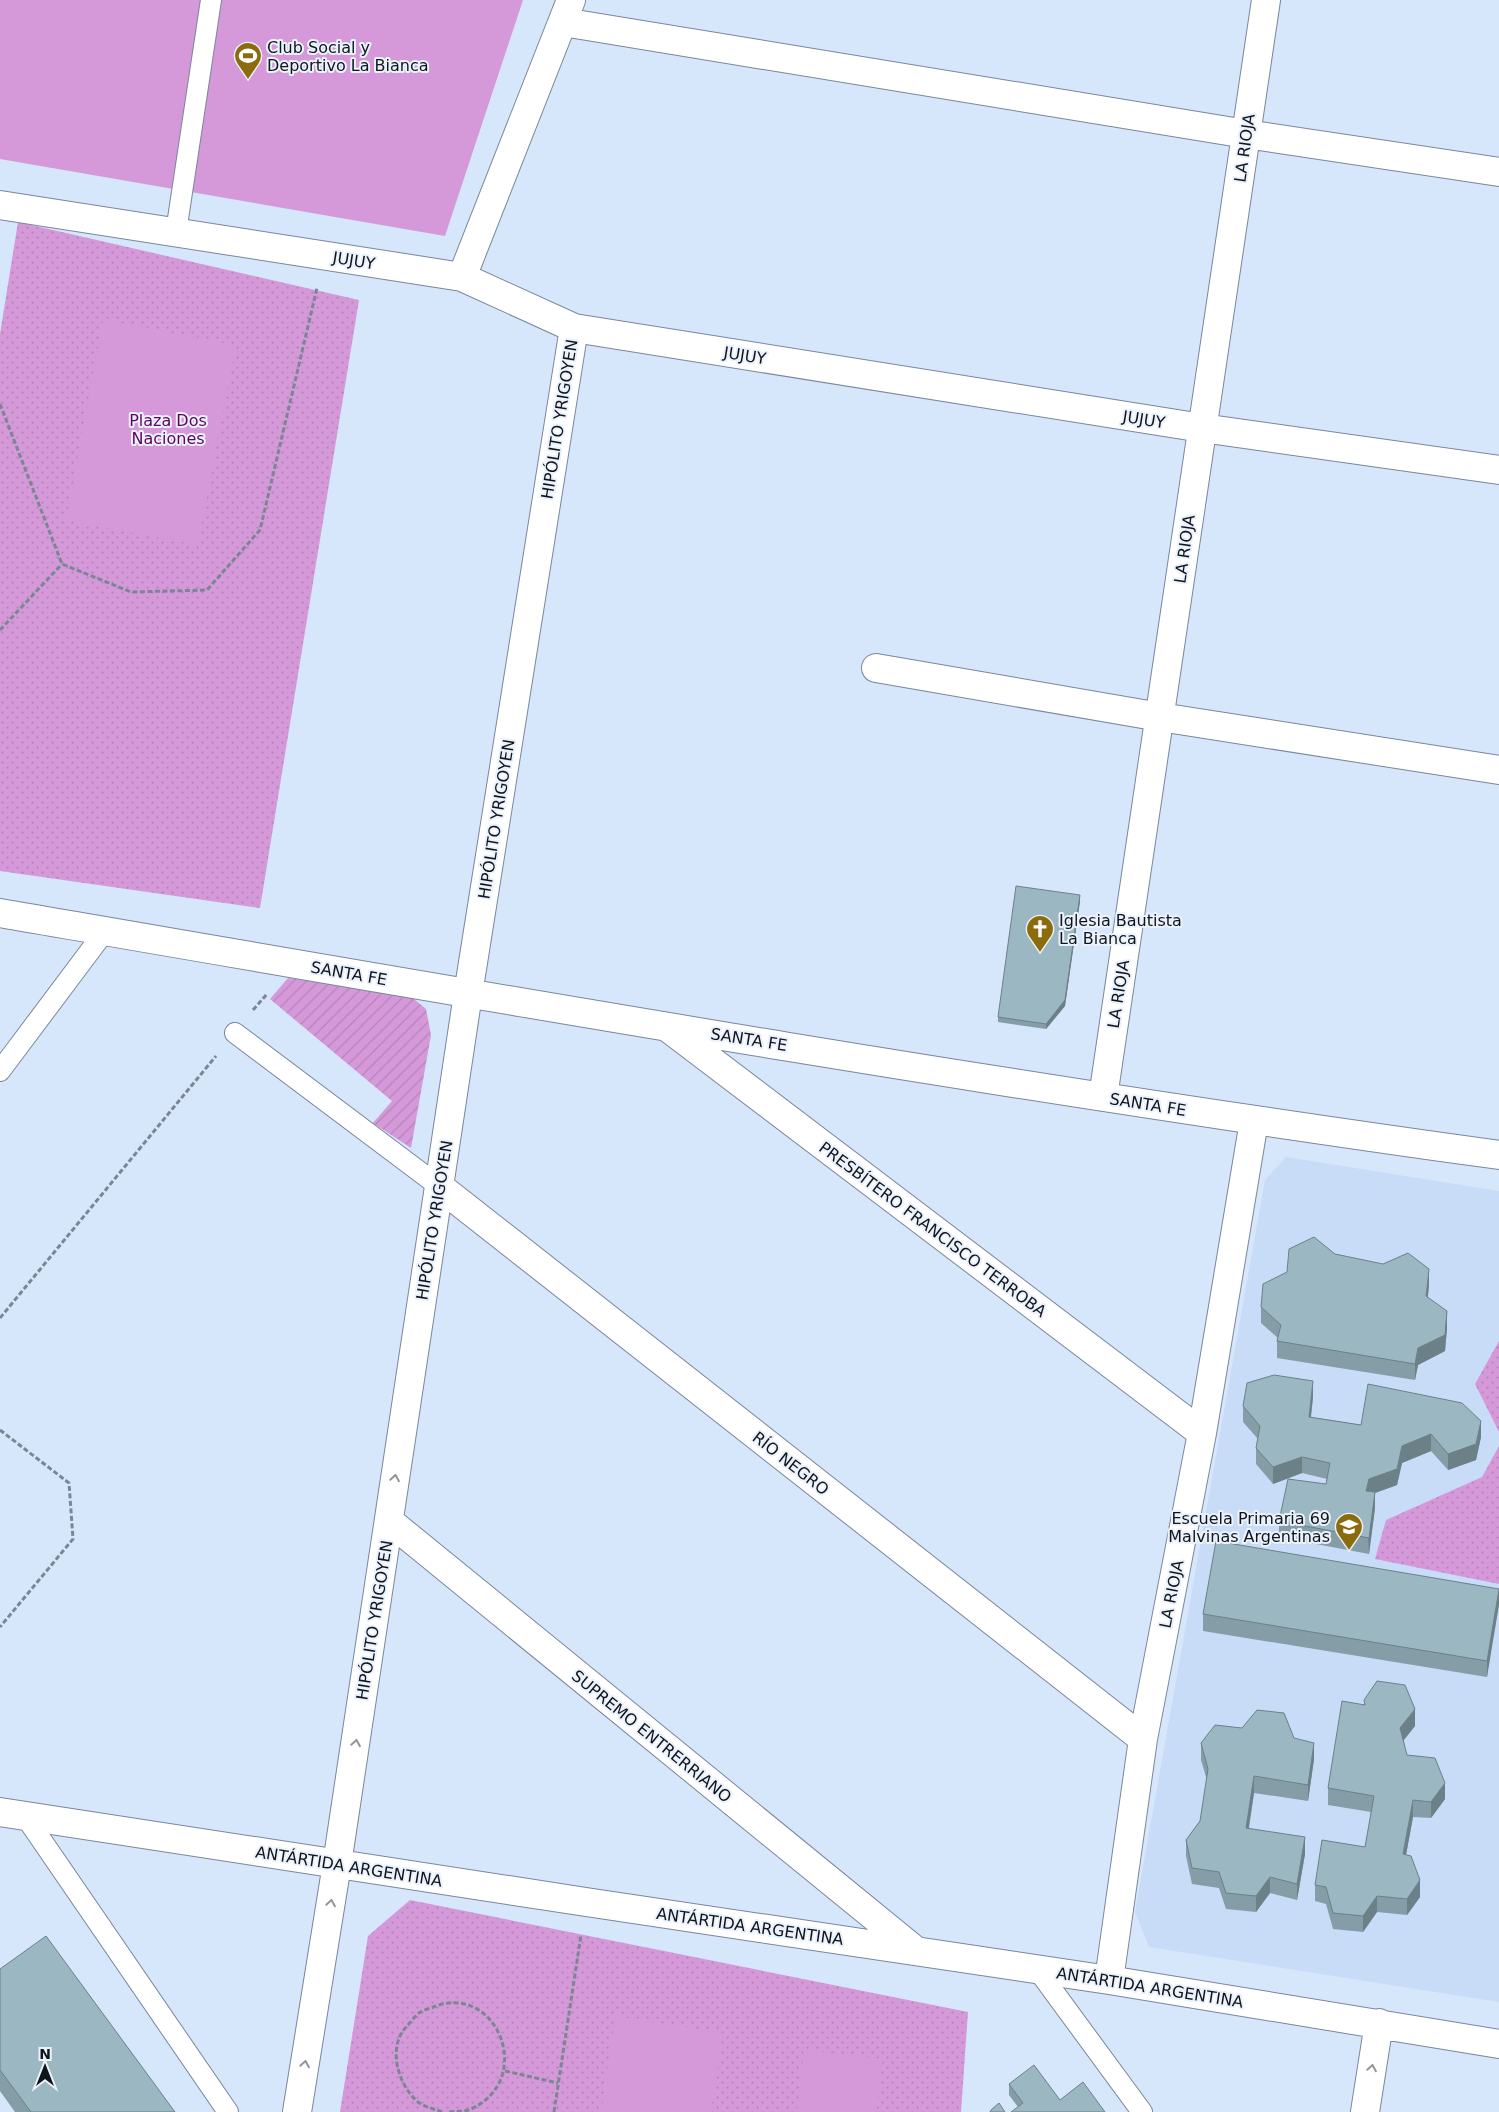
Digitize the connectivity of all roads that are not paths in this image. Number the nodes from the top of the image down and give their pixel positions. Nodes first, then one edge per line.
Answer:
1 (211, 0) edge
2 (1266, 0) edge
3 (567, 11) edge
4 (1246, 134) junction
5 (1499, 172) edge
6 (0, 208) edge
7 (176, 232) junction
8 (462, 277) junction
9 (574, 328) junction
10 (1202, 428) junction
11 (1499, 470) edge
12 (876, 668) dead end
13 (1160, 717) junction
14 (1499, 770) edge
15 (0, 913) edge
16 (105, 931) junction
17 (468, 994) junction
18 (664, 1025) junction
19 (235, 1033) road end
20 (0, 1071) edge
21 (1103, 1097) junction
22 (1254, 1121) junction
23 (1499, 1155) edge
24 (440, 1186) junction
25 (1202, 1433) junction
26 (389, 1521) junction
27 (1143, 1740) junction
28 (12, 1814) edge
29 (337, 1864) junction
30 (916, 1951) junction
31 (1038, 1969) junction
32 (1109, 1980) junction
33 (1379, 2023) junction
34 (1499, 2044) edge
35 (228, 2112) edge
36 (297, 2112) edge
37 (1142, 2112) edge
38 (1365, 2112) edge

1 - 7 lane
2 - 4 street, LA RIOJA
3 - 4 street
3 - 8 street
4 - 5 street
4 - 10 street, LA RIOJA
6 - 7 street, JUJUY
7 - 8 street, JUJUY
8 - 9 street, JUJUY
9 - 10 street, JUJUY
9 - 17 street, HIPÓLITO YRIGOYEN
10 - 11 street, JUJUY
10 - 13 street, LA RIOJA
12 - 13 street
13 - 14 street
13 - 21 street, LA RIOJA
15 - 16 street, SANTA FE
16 - 17 street, SANTA FE
16 - 20 lane
17 - 18 street, SANTA FE
17 - 24 street, HIPÓLITO YRIGOYEN
18 - 21 street, SANTA FE
18 - 25 street, PRESBÍTERO FRANCISCO TERROBA
19 - 24 lane
21 - 22 street, SANTA FE
22 - 23 street, SANTA FE
22 - 25 street, LA RIOJA
26 -> 24 street, HIPÓLITO YRIGOYEN
24 - 27 street, RÍO NEGRO
25 - 27 street, LA RIOJA
29 -> 26 street, HIPÓLITO YRIGOYEN
26 - 30 street, SUPREMO ENTRERRIANO
27 - 32 street, LA RIOJA
28 - 29 street, ANTÁRTIDA ARGENTINA
28 - 35 lane
29 - 30 street, ANTÁRTIDA ARGENTINA
36 -> 29 street, HIPÓLITO YRIGOYEN
30 - 31 street, ANTÁRTIDA ARGENTINA
31 - 32 street, ANTÁRTIDA ARGENTINA
31 - 37 lane
32 - 33 street, ANTÁRTIDA ARGENTINA
33 - 34 street, ANTÁRTIDA ARGENTINA
38 -> 33 street

